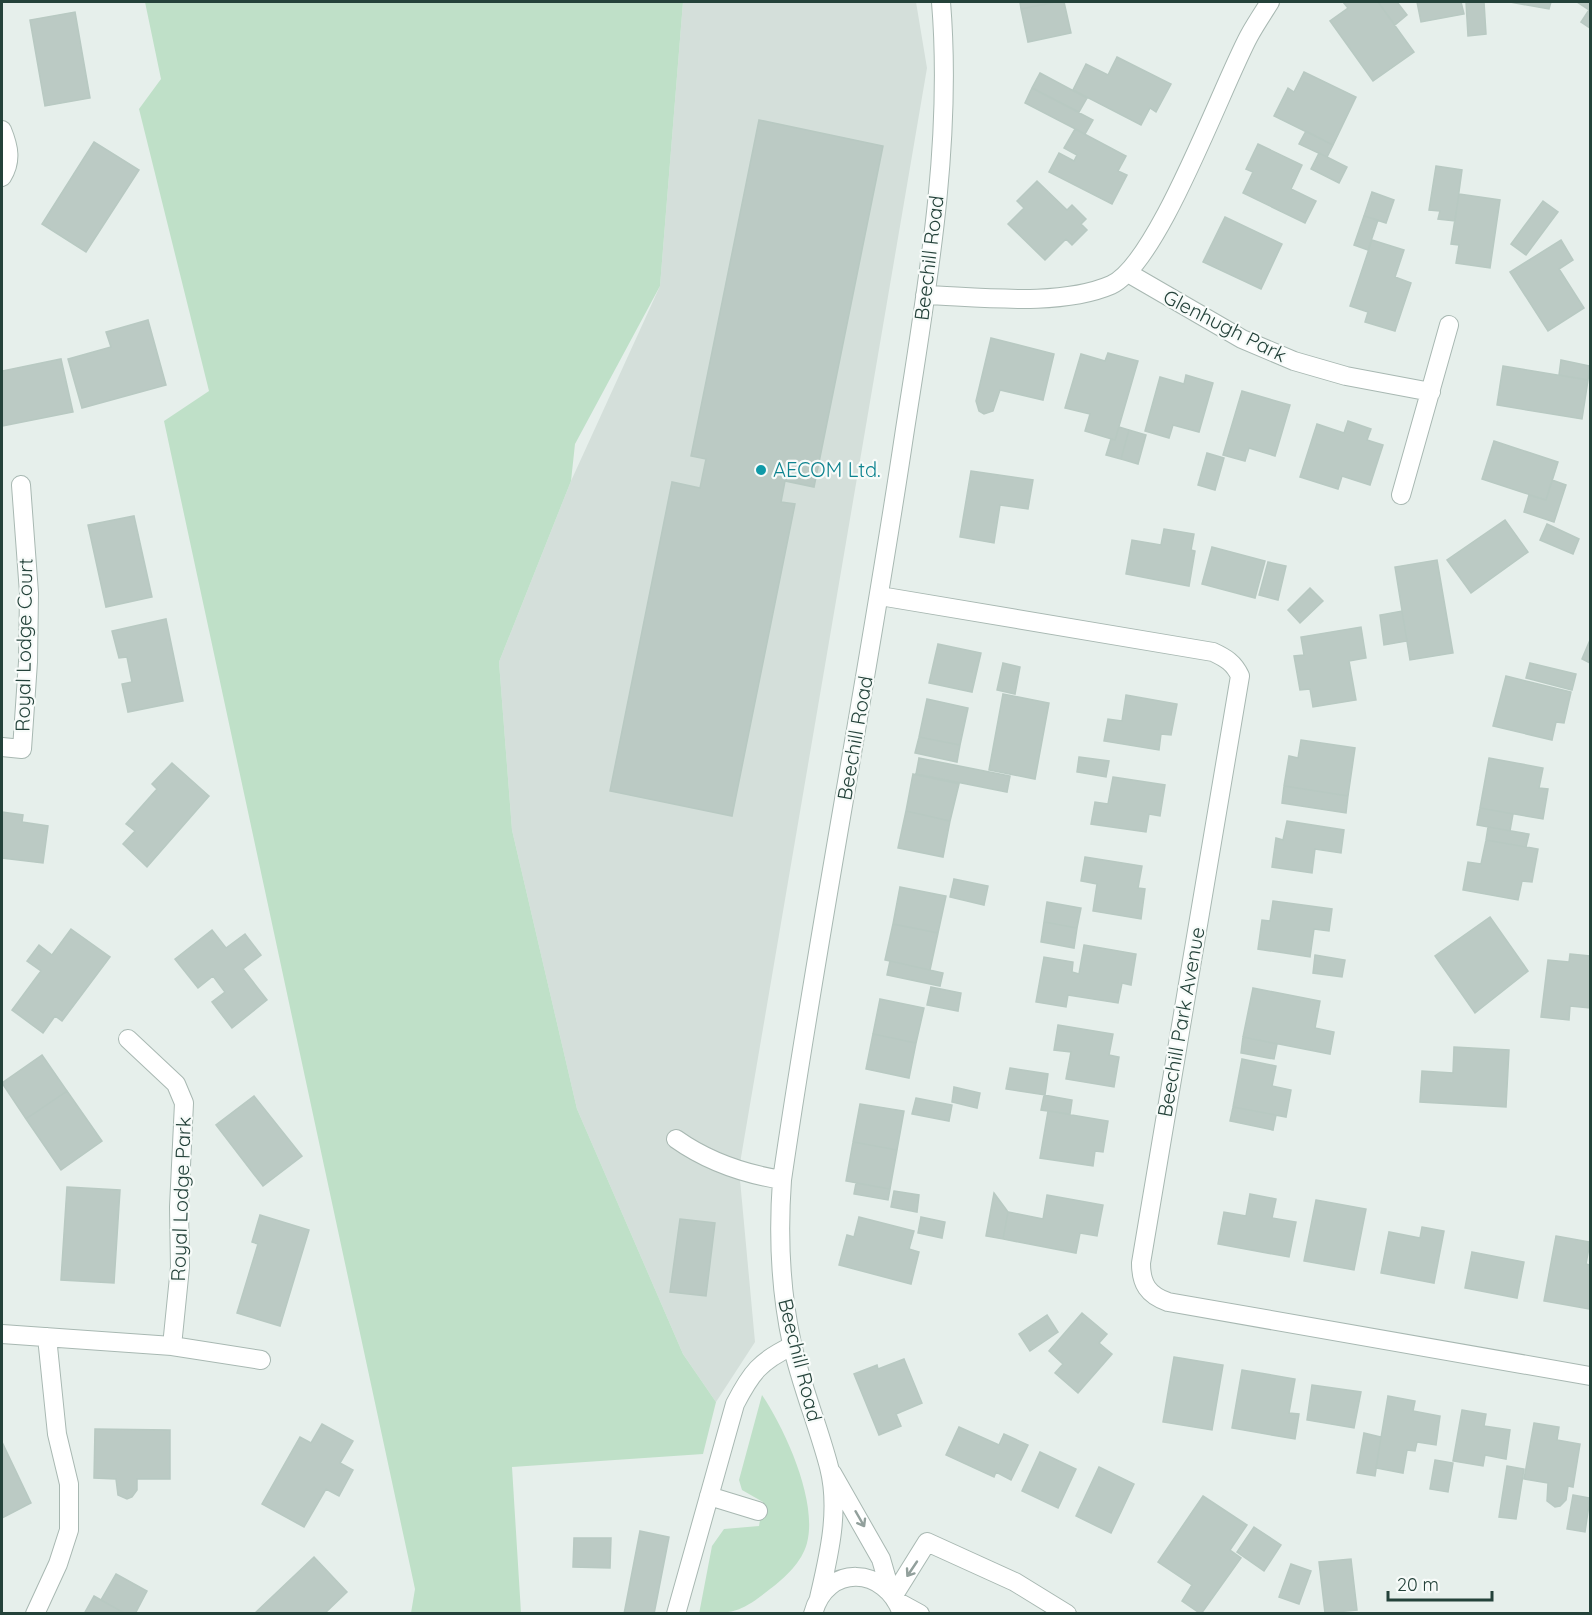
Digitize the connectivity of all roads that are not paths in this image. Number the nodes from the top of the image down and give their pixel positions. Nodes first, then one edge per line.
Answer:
1 (941, 2) edge
2 (1270, 2) edge
3 (2, 130) edge
4 (2, 177) edge
5 (1128, 273) junction
6 (925, 296) junction
7 (1449, 325) dead end
8 (1431, 392) junction
9 (21, 485) dead end
10 (1401, 495) dead end
11 (880, 596) junction
12 (2, 747) edge
13 (128, 1039) dead end
14 (676, 1139) dead end
15 (782, 1180) junction
16 (2, 1334) edge
17 (47, 1337) junction
18 (172, 1346) junction
19 (792, 1346) junction
20 (261, 1360) dead end
21 (1590, 1376) edge
22 (829, 1468) junction
23 (709, 1496) junction
24 (758, 1511) dead end
25 (896, 1600) edge
26 (814, 1609) edge
27 (35, 1614) edge
28 (676, 1614) edge
29 (920, 1614) edge
30 (1067, 1614) edge

1 - 6 street, Beechill Road
2 - 5 street
3 - 4 street
5 - 6 street
5 - 8 street, Glenhugh Park
6 - 11 street, Beechill Road
7 - 8 street
8 - 10 street
9 - 12 street, Royal Lodge Court
11 - 15 street, Beechill Road
11 - 21 street, Beechill Park Avenue
13 - 18 street, Royal Lodge Park
14 - 15 street
15 - 19 street, Beechill Road
16 - 17 street
17 - 18 street
17 - 27 street
18 - 20 street
19 - 22 street, Beechill Road
19 - 23 street
22 -> 25 street, Beechill Road
22 - 26 street, Beechill Road
23 - 24 street
23 - 28 street
25 - 26 street
25 - 29 street
30 -> 25 street

